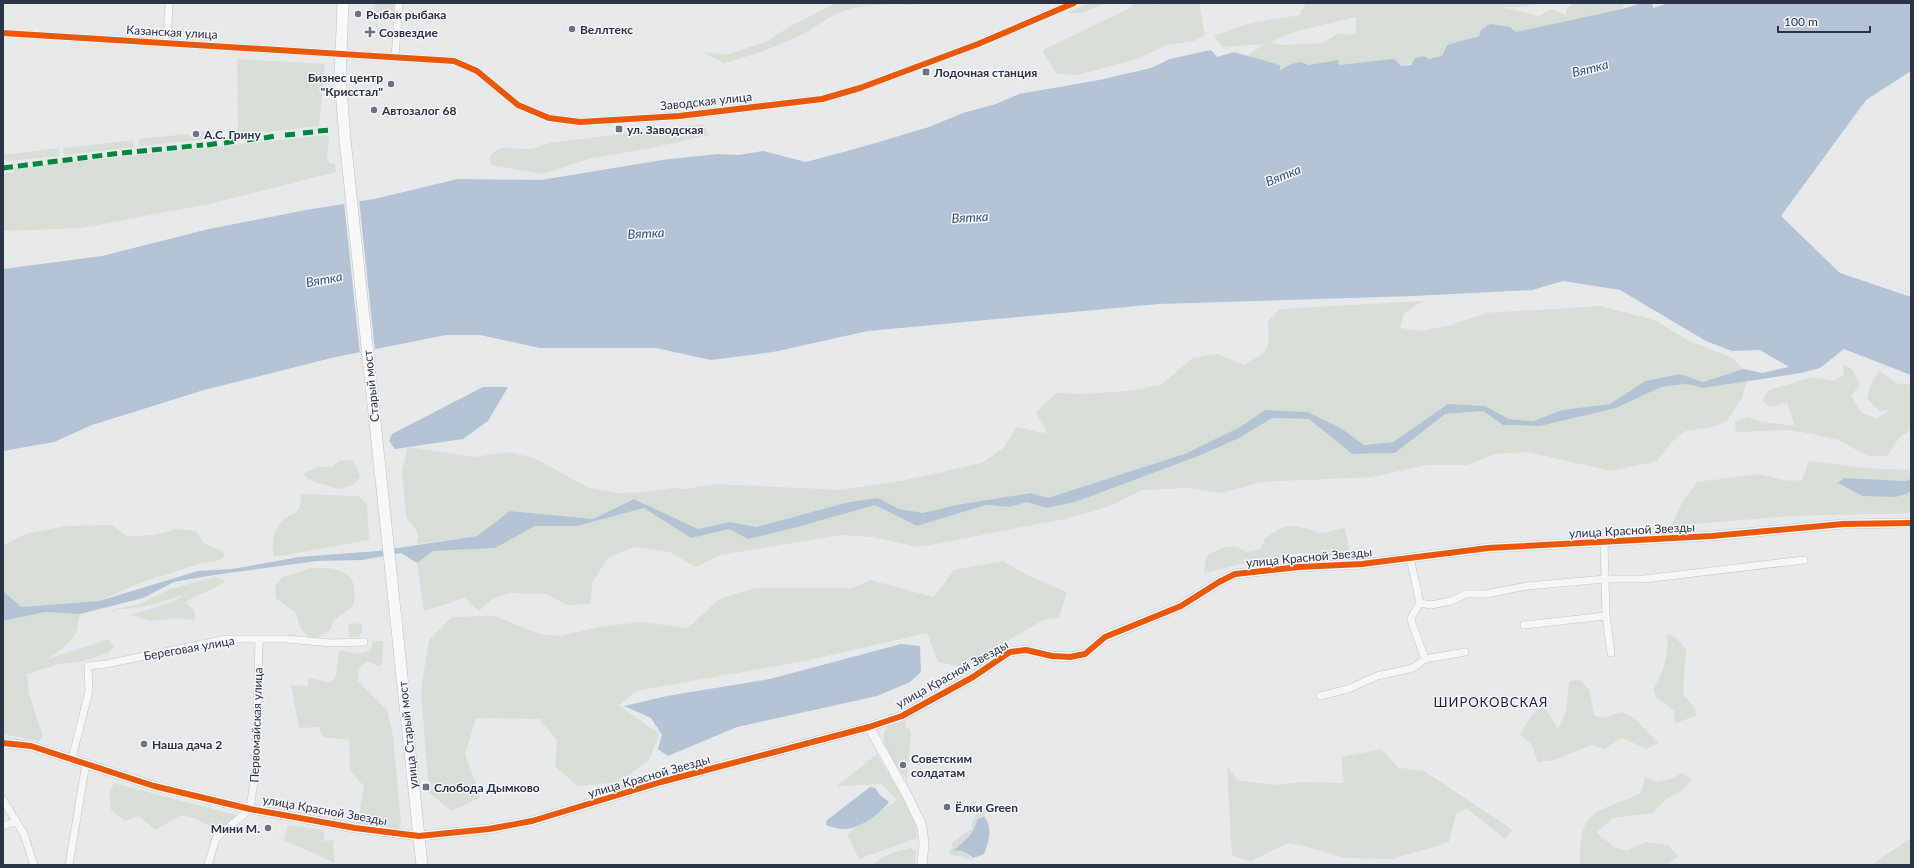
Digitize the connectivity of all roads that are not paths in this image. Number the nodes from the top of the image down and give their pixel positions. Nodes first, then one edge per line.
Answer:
1 (169, 3) edge
2 (343, 3) edge
3 (399, 3) edge
4 (1074, 3) edge
5 (3, 33) edge
6 (166, 42) junction
7 (340, 54) junction
8 (396, 57) junction
9 (1911, 523) edge
10 (1604, 543) junction
11 (1410, 558) junction
12 (1804, 560) dead end
13 (1605, 579) junction
14 (1420, 603) junction
15 (1606, 616) junction
16 (1524, 625) dead end
17 (397, 634) joint
18 (259, 639) junction
19 (364, 642) dead end
20 (1465, 652) dead end
21 (1611, 653) dead end
22 (1425, 659) junction
23 (1320, 696) dead end
24 (869, 726) junction
25 (3, 743) edge
26 (72, 758) junction
27 (86, 763) junction
28 (3, 800) edge
29 (250, 809) junction
30 (16, 822) junction
31 (3, 826) edge
32 (419, 836) junction
33 (34, 865) edge
34 (69, 865) edge
35 (208, 865) edge
36 (422, 865) edge
37 (922, 865) edge

1 - 6 street
2 - 7 main road, Старый мост
3 - 8 street
4 - 8 street, Заводская улица
5 - 6 street, Казанская улица
6 - 7 street, Казанская улица
7 - 8 street, Заводская улица
7 - 17 main road, Старый мост
9 - 10 street, улица Красной Звезды
10 - 11 street, улица Красной Звезды
10 - 13 street, улица Красной Звезды
11 - 14 street
11 - 24 street, улица Красной Звезды
12 - 13 street
13 - 14 street
13 - 15 street, улица Красной Звезды
14 - 22 street
15 - 16 street
15 - 21 street, улица Красной Звезды
17 - 32 main road, улица Старый мост
18 - 19 street, Береговая улица
18 - 26 street, Береговая улица
18 - 29 street, Первомайская улица
20 - 22 street
22 - 23 street
24 - 32 street, улица Красной Звезды
24 - 37 street
25 - 26 street, улица Красной Звезды
26 - 27 street, улица Красной Звезды
27 - 29 street, улица Красной Звезды
27 - 34 street
28 - 30 street
29 - 32 street, улица Красной Звезды
29 - 35 street
30 - 31 street
30 - 33 street
32 - 36 main road, улица Старый мост

